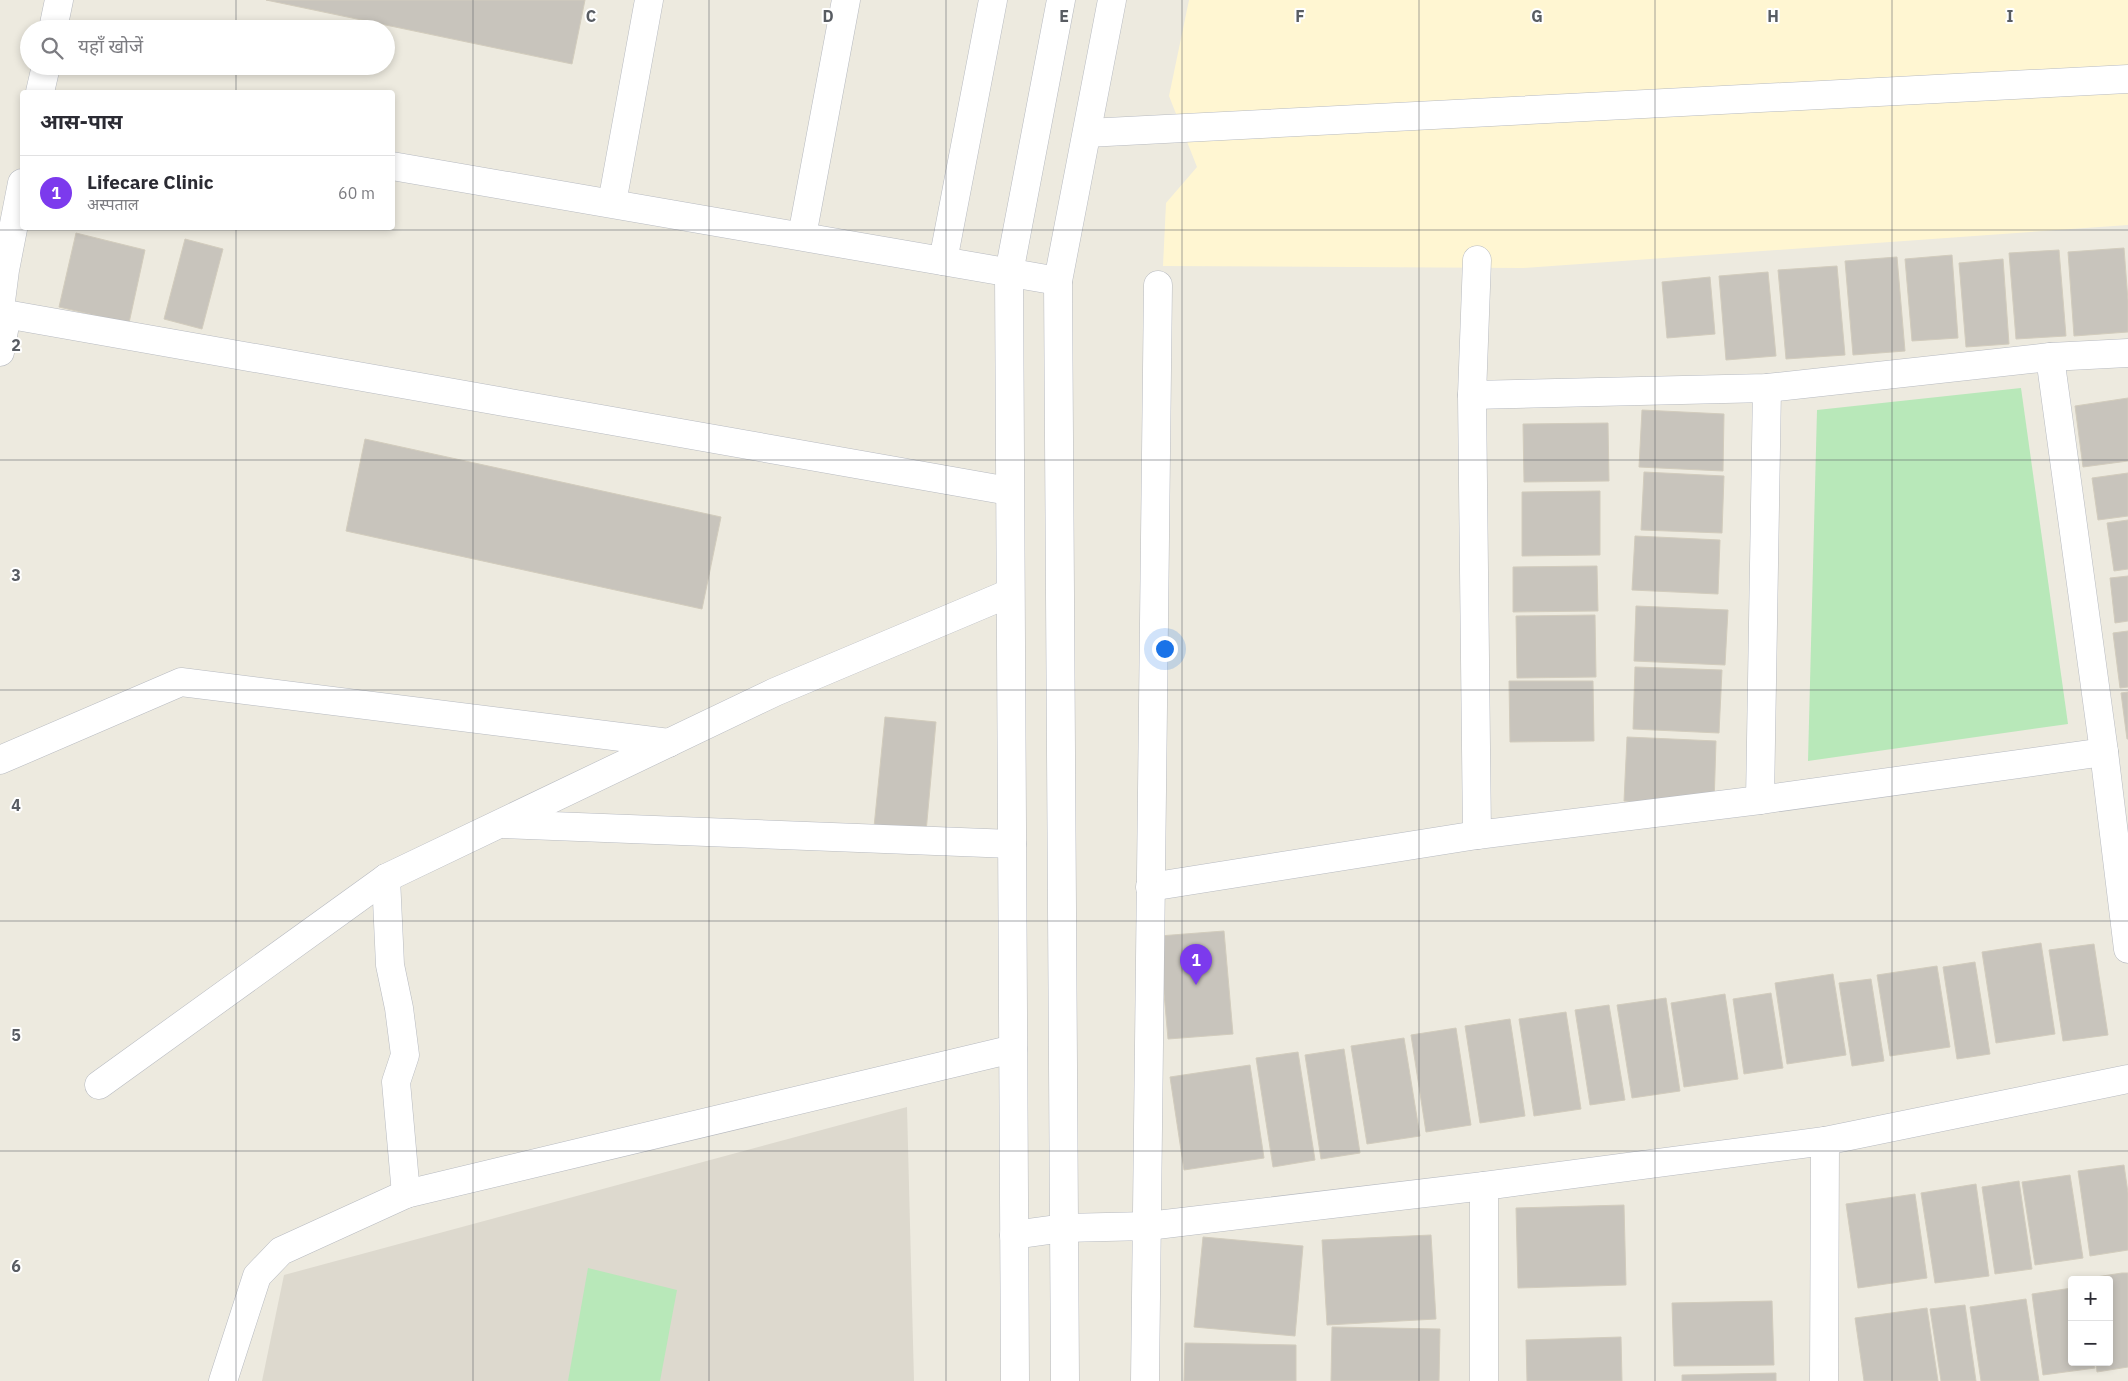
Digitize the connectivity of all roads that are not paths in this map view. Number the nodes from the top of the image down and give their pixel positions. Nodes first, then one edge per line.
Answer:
1 (59, 0) edge
2 (649, 0) edge
3 (846, 0) edge
4 (993, 0) edge
5 (1061, 0) edge
6 (1112, 0) edge
7 (55, 20) edge
8 (44, 75) edge
9 (2128, 79) edge
10 (40, 90) edge
11 (1087, 133) junction
12 (395, 167) edge
13 (20, 193) edge
14 (612, 203) junction
15 (802, 236) junction
16 (1477, 260) dead end
17 (943, 261) junction
18 (1009, 272) junction
19 (1058, 281) junction
20 (1158, 285) dead end
21 (2, 312) edge
22 (0, 352) edge
23 (2128, 353) edge
24 (2050, 357) junction
25 (1767, 388) junction
26 (1472, 395) junction
27 (1010, 491) junction
28 (1010, 594) junction
29 (669, 743) junction
30 (2104, 752) junction
31 (0, 760) edge
32 (1760, 800) junction
33 (499, 824) junction
34 (1477, 835) junction
35 (1012, 844) junction
36 (386, 878) junction
37 (1150, 887) junction
38 (2128, 949) edge
39 (1013, 1049) junction
40 (2128, 1079) edge
41 (98, 1085) dead end
42 (1825, 1141) junction
43 (1484, 1186) junction
44 (406, 1194) junction
45 (1148, 1226) junction
46 (1064, 1228) junction
47 (1014, 1235) junction
48 (223, 1381) edge
49 (1015, 1381) edge
50 (1065, 1381) edge
51 (1146, 1381) edge
52 (1484, 1381) edge
53 (1824, 1381) edge

1 - 7 street
2 - 14 street
3 - 15 street
4 - 17 street
5 - 18 street
6 - 11 street
8 - 10 street
9 - 11 street
11 - 19 street
12 - 14 street
13 - 21 street
14 - 15 street
15 - 17 street
16 - 26 street
17 - 18 street
18 - 19 street
18 - 27 street
19 - 46 street
20 - 37 street
21 - 22 street
21 - 27 street
23 - 24 street
24 - 25 street
24 - 30 street
25 - 26 street
25 - 32 street
26 - 34 street
27 - 28 street
28 - 29 street
28 - 35 street
29 - 31 street
29 - 33 street
30 - 32 street
30 - 38 street
32 - 34 street
33 - 35 street
33 - 36 street
34 - 37 street
35 - 39 street
36 - 41 street
36 - 44 street
37 - 45 street
39 - 44 street
39 - 47 street
40 - 42 street
42 - 43 street
42 - 53 street
43 - 45 street
43 - 52 street
44 - 48 street
45 - 46 street
45 - 51 street
46 - 47 street
46 - 50 street
47 - 49 street

